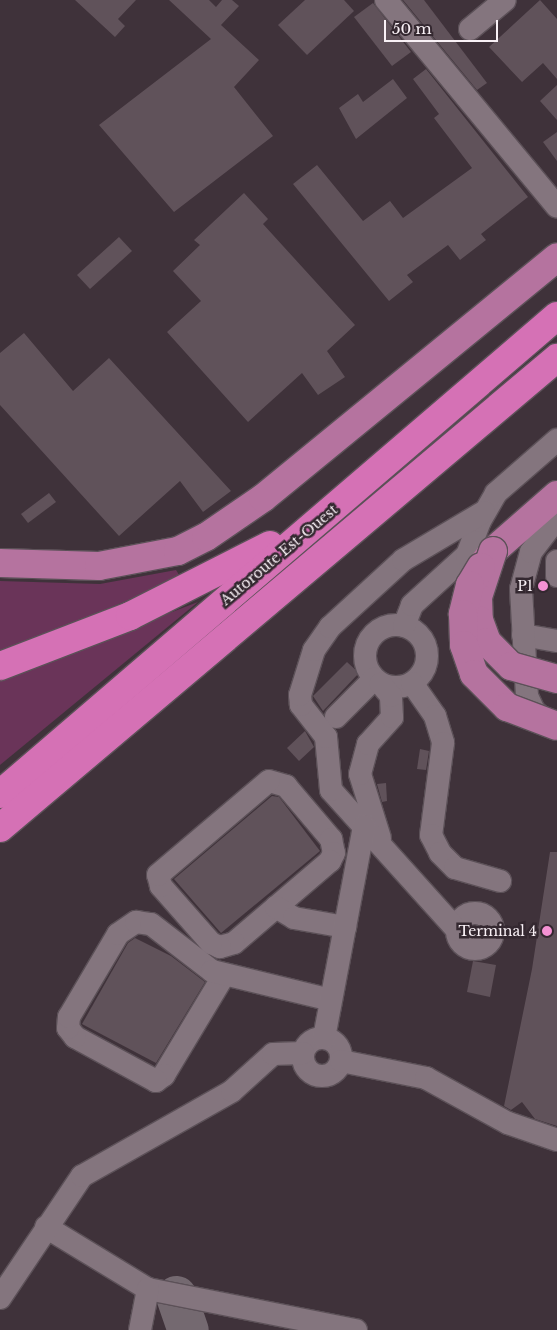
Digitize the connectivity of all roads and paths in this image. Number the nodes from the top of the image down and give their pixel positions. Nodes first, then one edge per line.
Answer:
1 (386, 0) edge
2 (505, 0) edge
3 (470, 29) dead end
4 (557, 207) edge
5 (557, 257) edge
6 (557, 316) edge
7 (557, 358) edge
8 (557, 440) edge
9 (557, 494) edge
10 (346, 499) junction
11 (484, 512) junction
12 (557, 518) edge
13 (0, 544) edge
14 (487, 559) junction
15 (557, 561) edge
16 (34, 562) junction
17 (0, 563) edge
18 (557, 576) edge
19 (404, 626) junction
20 (523, 635) junction
21 (557, 641) edge
22 (0, 666) edge
23 (557, 679) edge
24 (378, 681) junction
25 (412, 683) junction
26 (336, 717) dead end
27 (557, 726) edge
28 (0, 794) edge
29 (364, 826) junction
30 (0, 828) edge
31 (383, 846) junction
32 (500, 881) dead end
33 (276, 907) junction
34 (345, 927) junction
35 (457, 930) dead end
36 (224, 975) junction
37 (331, 1000) junction
38 (324, 1038) junction
39 (303, 1052) junction
40 (341, 1060) junction
41 (557, 1140) edge
42 (46, 1227) junction
43 (148, 1289) junction
44 (0, 1298) edge
45 (140, 1330) edge
46 (356, 1330) edge

1 - 4 street
2 - 3 street
5 - 16 main road
6 - 10 highway, Autoroute Est-Ouest
7 - 30 highway, Autoroute Est-Ouest
8 - 11 street
9 - 14 main road
10 - 22 highway
10 - 28 highway, Autoroute Est-Ouest
11 - 19 street
11 - 29 street
12 - 20 street
13 - 16 main road
14 - 23 main road, bridge
14 - 27 main road, bridge
15 - 18 street
16 - 17 main road
19 - 24 street
19 - 25 street
20 - 21 street
20 - 27 street
24 - 25 street
24 - 26 street
24 - 31 street
25 - 32 street
29 - 31 street
29 - 34 street
31 - 35 street
33 - 33 street
33 - 34 street
34 - 37 street
36 - 36 street
36 - 37 street
37 - 38 street
38 - 39 street
38 - 40 street
39 - 40 street
39 - 42 street
40 - 41 street
42 - 43 street
42 - 44 street
43 - 45 street
43 - 46 street

